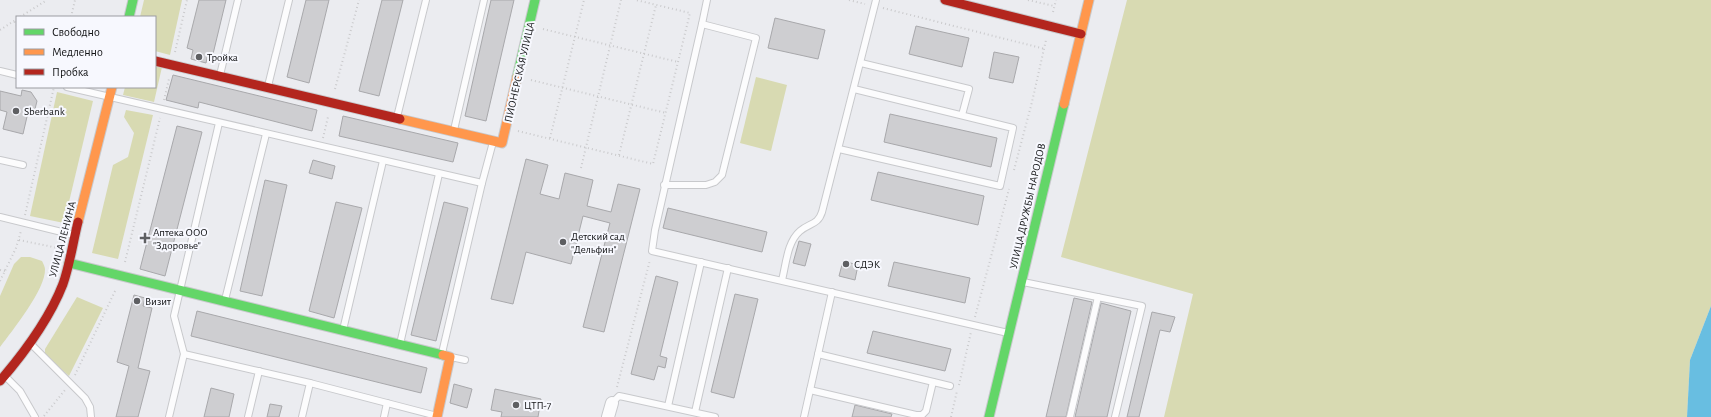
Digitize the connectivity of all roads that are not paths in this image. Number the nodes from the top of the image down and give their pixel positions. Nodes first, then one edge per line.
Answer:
1 (133, 0) edge
2 (238, 0) edge
3 (289, 0) edge
4 (426, 0) edge
5 (484, 0) edge
6 (535, 0) edge
7 (707, 0) edge
8 (945, 0) edge
9 (1089, 0) edge
10 (875, 3) edge
11 (129, 16) edge
12 (702, 24) junction
13 (1081, 34) junction
14 (156, 61) edge
15 (861, 63) junction
16 (0, 71) edge
17 (16, 75) edge
18 (220, 77) junction
19 (71, 88) edge
20 (112, 88) edge
21 (268, 88) junction
22 (854, 89) junction
23 (110, 97) junction
24 (962, 115) junction
25 (397, 118) junction
26 (219, 123) junction
27 (453, 132) junction
28 (266, 134) junction
29 (483, 139) junction
30 (839, 149) junction
31 (0, 160) edge
32 (383, 161) junction
33 (23, 165) dead end
34 (440, 174) junction
35 (482, 184) junction
36 (664, 185) junction
37 (0, 217) edge
38 (76, 235) junction
39 (701, 262) junction
40 (69, 263) junction
41 (728, 268) junction
42 (782, 280) junction
43 (1022, 282) junction
44 (180, 289) junction
45 (832, 292) junction
46 (1098, 297) junction
47 (224, 300) junction
48 (343, 330) junction
49 (1010, 333) junction
50 (30, 343) junction
51 (400, 344) junction
52 (184, 354) junction
53 (818, 354) junction
54 (446, 356) junction
55 (465, 360) dead end
56 (259, 371) junction
57 (2, 379) edge
58 (933, 382) junction
59 (310, 383) junction
60 (950, 386) dead end
61 (810, 390) junction
62 (387, 403) junction
63 (612, 403) joint
64 (668, 406) junction
65 (695, 412) junction
66 (35, 417) edge
67 (91, 417) edge
68 (169, 417) edge
69 (248, 417) edge
70 (302, 417) edge
71 (384, 417) edge
72 (437, 417) edge
73 (608, 417) edge
74 (715, 417) edge
75 (804, 417) edge
76 (989, 417) edge
77 (1070, 417) edge
78 (1115, 417) edge

1 - 11 street
2 - 18 lane
3 - 21 lane
4 - 25 lane
5 - 27 lane
6 - 29 street, ПИОНЕРСКАЯ УЛИЦА
7 - 12 lane
8 - 13 street
9 - 13 street, УЛИЦА ДРУЖБЫ НАРОДОВ
10 - 15 lane
12 - 36 lane
12 - 36 lane
13 - 43 street, УЛИЦА ДРУЖБЫ НАРОДОВ
14 - 18 street
15 - 22 lane
15 - 24 lane
16 - 17 lane
18 - 21 street
19 - 23 lane
20 - 23 street, УЛИЦА ЛЕНИНА
21 - 25 street
22 - 24 lane
22 - 30 lane
23 - 26 lane
23 - 38 street, УЛИЦА ЛЕНИНА
24 - 30 lane
25 - 27 street
26 - 28 lane
26 - 44 lane
27 - 29 street
28 - 32 lane
28 - 47 lane
29 - 35 lane
30 - 42 lane
31 - 33 lane
32 - 34 lane
32 - 48 lane
34 - 35 lane
34 - 51 lane
35 - 54 lane
36 - 39 lane
37 - 38 lane
38 - 40 street, УЛИЦА ЛЕНИНА
39 - 41 lane
39 - 64 lane
40 - 44 street
40 - 50 street, УЛИЦА ЛЕНИНА
41 - 42 lane
41 - 65 lane
42 - 45 lane
43 - 46 lane
43 - 49 street, УЛИЦА ДРУЖБЫ НАРОДОВ
44 - 47 street
44 - 52 lane
45 - 49 lane
45 - 53 lane
46 - 77 lane
46 - 78 lane
47 - 48 street
48 - 51 street
49 - 76 street, УЛИЦА ДРУЖБЫ НАРОДОВ
50 - 57 street, УЛИЦА ЛЕНИНА
50 - 67 lane
51 - 54 street
52 - 56 lane
52 - 68 lane
53 - 58 lane
53 - 61 lane
54 - 55 lane
54 - 72 street
56 - 59 lane
56 - 69 lane
57 - 66 lane
58 - 60 lane
58 - 61 lane
59 - 62 lane
59 - 70 lane
61 - 75 lane
62 - 71 lane
62 - 72 lane
63 - 64 lane
63 - 73 street
64 - 65 lane
65 - 74 lane

